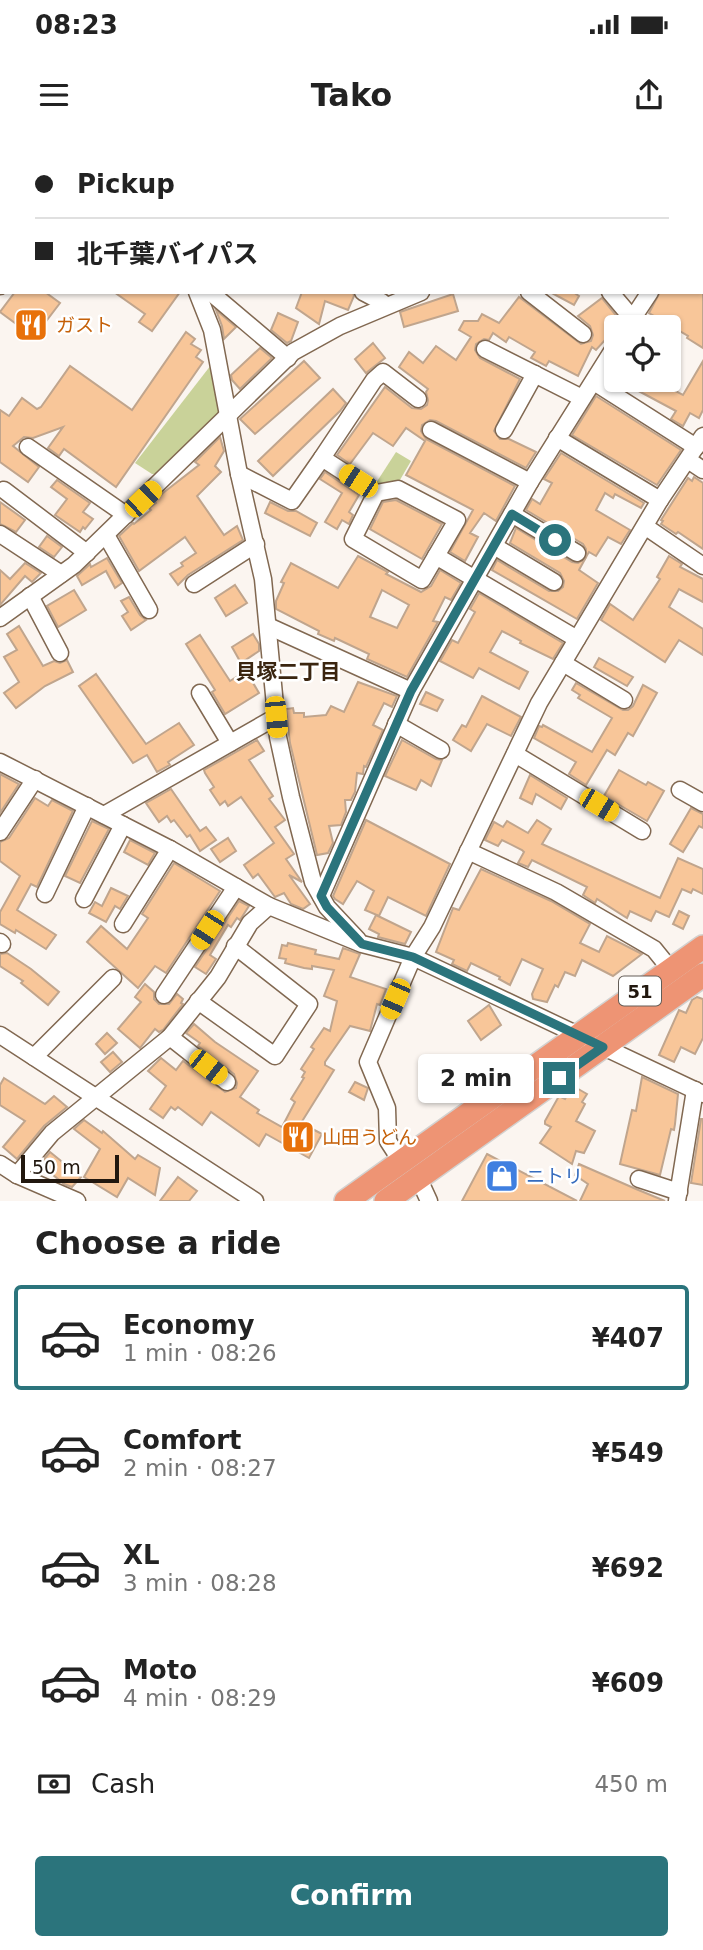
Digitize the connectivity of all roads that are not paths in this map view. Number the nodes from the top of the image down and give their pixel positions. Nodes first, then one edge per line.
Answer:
1 (198, 294) edge
2 (212, 294) edge
3 (412, 294) edge
4 (532, 294) edge
5 (611, 294) edge
6 (649, 294) edge
7 (382, 301) edge
8 (625, 315) edge
9 (635, 315) edge
10 (583, 334) dead end
11 (485, 349) dead end
12 (288, 358) junction
13 (604, 365) edge
14 (535, 374) junction
15 (594, 382) junction
16 (582, 398) junction
17 (418, 399) dead end
18 (228, 418) junction
19 (431, 430) dead end
20 (504, 430) dead end
21 (557, 438) junction
22 (28, 447) dead end
23 (696, 448) edge
24 (322, 458) junction
25 (703, 470) edge
26 (239, 474) junction
27 (530, 482) junction
28 (4, 490) dead end
29 (376, 493) junction
30 (660, 500) junction
31 (512, 514) junction
32 (126, 515) junction
33 (646, 527) junction
34 (0, 534) edge
35 (106, 536) junction
36 (256, 544) junction
37 (494, 546) junction
38 (87, 553) junction
39 (577, 553) dead end
40 (436, 556) junction
41 (703, 566) edge
42 (61, 574) junction
43 (475, 577) junction
44 (554, 582) dead end
45 (194, 584) dead end
46 (30, 596) junction
47 (149, 610) dead end
48 (0, 618) edge
49 (268, 626) junction
50 (577, 639) junction
51 (60, 653) dead end
52 (563, 663) junction
53 (411, 691) junction
54 (200, 693) dead end
55 (624, 700) dead end
56 (276, 717) junction
57 (396, 724) junction
58 (230, 743) junction
59 (441, 750) dead end
60 (515, 754) junction
61 (0, 762) edge
62 (35, 779) junction
63 (680, 790) dead end
64 (703, 803) edge
65 (88, 806) junction
66 (104, 815) junction
67 (123, 825) junction
68 (642, 831) dead end
69 (0, 832) edge
70 (170, 849) junction
71 (468, 851) junction
72 (236, 887) junction
73 (45, 894) dead end
74 (321, 896) junction
75 (84, 899) dead end
76 (269, 906) junction
77 (123, 924) dead end
78 (362, 944) junction
79 (235, 946) junction
80 (703, 947) edge
81 (413, 957) junction
82 (671, 970) junction
83 (703, 975) edge
84 (113, 978) dead end
85 (164, 995) dead end
86 (198, 1001) junction
87 (0, 1035) edge
88 (578, 1035) junction
89 (170, 1037) junction
90 (603, 1047) junction
91 (34, 1056) junction
92 (227, 1082) dead end
93 (701, 1092) edge
94 (96, 1096) junction
95 (401, 1161) junction
96 (0, 1164) edge
97 (17, 1175) junction
98 (418, 1177) junction
99 (639, 1179) dead end
100 (678, 1197) edge
101 (77, 1201) edge
102 (255, 1201) edge
103 (346, 1201) edge
104 (386, 1201) edge
105 (429, 1201) edge

1 - 18 street
2 - 12 street
3 - 7 street
4 - 10 street
5 - 8 street
6 - 9 street
7 - 12 street
11 - 14 street
12 - 18 street
13 - 15 street
14 - 16 street
14 - 20 street
15 - 16 street
15 - 23 street
16 - 21 street
17 - 24 street
18 - 26 street
18 - 32 street
19 - 27 street
21 - 27 street
21 - 30 street
22 - 32 street
23 - 25 street
23 - 30 street
24 - 26 street
24 - 29 street
26 - 36 street
27 - 31 street
28 - 38 street
29 - 40 street
29 - 40 street
30 - 33 street
31 - 37 street
31 - 39 street
32 - 35 street
33 - 41 street
33 - 50 street
34 - 42 street
35 - 38 street
35 - 47 street
36 - 45 street
36 - 49 street
37 - 43 street
37 - 44 street
38 - 42 street
40 - 43 street
42 - 46 street
43 - 50 street
43 - 53 street
46 - 48 street
46 - 51 street
49 - 53 street
49 - 56 street
50 - 52 street
52 - 55 street
52 - 60 street
53 - 57 street
54 - 58 street
56 - 58 street
56 - 74 street
57 - 59 street
57 - 74 street
58 - 66 street
60 - 68 street
60 - 71 street
61 - 62 street
62 - 65 street
62 - 69 street
63 - 64 street
65 - 66 street
65 - 73 street
66 - 67 street
67 - 70 street
67 - 75 street
70 - 72 street
70 - 77 street
71 - 81 street
71 - 82 street
72 - 76 street
72 - 85 street
74 - 78 street
76 - 78 street
76 - 79 street
78 - 81 street
79 - 86 street
79 - 86 street
80 - 82 highway, 51
81 - 88 street
81 - 95 street
82 - 88 highway, 51
83 - 90 highway, 51
84 - 91 street
86 - 89 street
87 - 91 street
88 - 90 street
88 - 95 highway, 51
89 - 92 street
89 - 94 street
90 - 93 street
90 - 98 highway, 51
91 - 94 street
93 - 100 street
94 - 97 street
94 - 102 street
95 - 103 highway, 51
96 - 97 street
97 - 101 street
98 - 104 highway, 51
98 - 105 street
99 - 100 street

